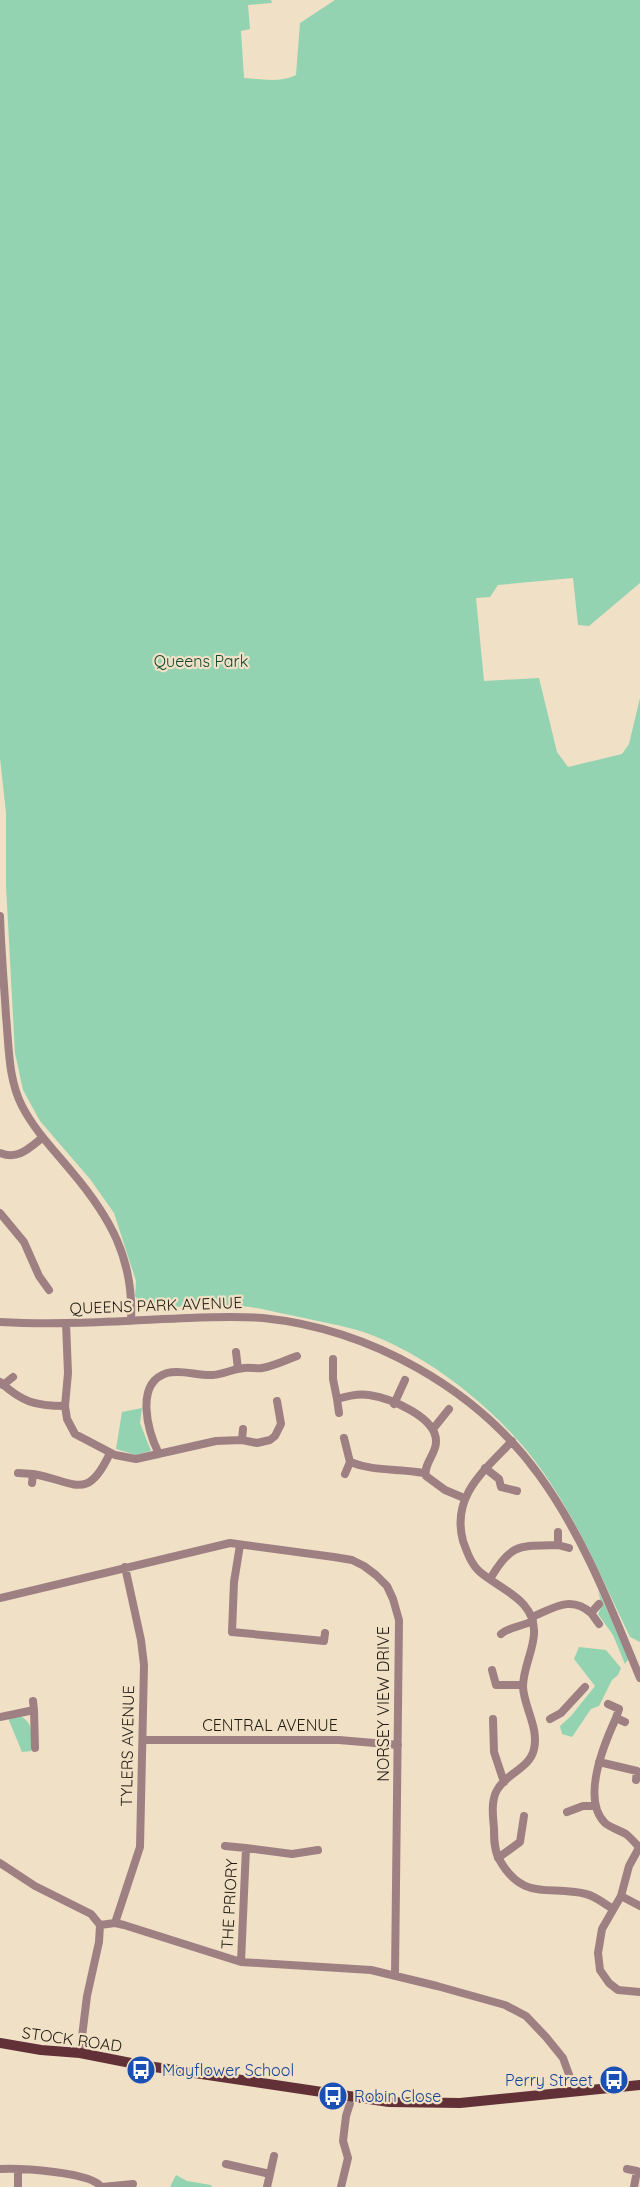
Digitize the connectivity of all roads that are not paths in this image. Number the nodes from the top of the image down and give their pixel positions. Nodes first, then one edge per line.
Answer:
1 (0, 916) edge
2 (1, 973) edge
3 (42, 1138) junction
4 (0, 1153) edge
5 (0, 1213) edge
6 (3, 1224) edge
7 (49, 1290) dead end
8 (132, 1320) junction
9 (0, 1322) edge
10 (66, 1323) junction
11 (236, 1352) dead end
12 (297, 1356) dead end
13 (333, 1359) dead end
14 (238, 1369) junction
15 (13, 1377) dead end
16 (405, 1380) dead end
17 (2, 1383) edge
18 (337, 1399) junction
19 (277, 1401) dead end
20 (394, 1404) junction
21 (65, 1406) junction
22 (449, 1409) dead end
23 (339, 1413) dead end
24 (243, 1429) dead end
25 (433, 1429) junction
26 (344, 1438) dead end
27 (242, 1440) junction
28 (512, 1441) junction
29 (110, 1453) junction
30 (159, 1454) junction
31 (350, 1462) junction
32 (485, 1468) junction
33 (18, 1473) dead end
34 (424, 1473) junction
35 (345, 1474) dead end
36 (517, 1491) dead end
37 (464, 1498) junction
38 (558, 1532) dead end
39 (240, 1545) junction
40 (558, 1545) junction
41 (569, 1548) dead end
42 (124, 1567) junction
43 (490, 1579) junction
44 (0, 1598) edge
45 (599, 1604) dead end
46 (591, 1613) junction
47 (532, 1619) junction
48 (599, 1624) dead end
49 (501, 1634) dead end
50 (324, 1641) dead end
51 (492, 1670) dead end
52 (640, 1678) edge
53 (523, 1685) junction
54 (585, 1687) dead end
55 (608, 1704) dead end
56 (0, 1717) edge
57 (616, 1718) junction
58 (493, 1719) dead end
59 (550, 1719) dead end
60 (625, 1722) dead end
61 (143, 1740) junction
62 (398, 1746) junction
63 (35, 1748) dead end
64 (599, 1762) junction
65 (638, 1774) edge
66 (504, 1782) junction
67 (595, 1806) junction
68 (567, 1812) dead end
69 (524, 1816) dead end
70 (225, 1846) dead end
71 (640, 1847) edge
72 (246, 1848) junction
73 (318, 1850) dead end
74 (498, 1858) junction
75 (0, 1863) edge
76 (621, 1896) junction
77 (640, 1906) edge
78 (613, 1909) junction
79 (115, 1923) junction
80 (100, 1925) junction
81 (241, 1962) junction
82 (395, 1976) junction
83 (640, 1992) edge
84 (0, 2043) edge
85 (80, 2053) junction
86 (571, 2080) dead end
87 (640, 2085) edge
88 (352, 2097) junction
89 (274, 2156) dead end
90 (226, 2164) dead end
91 (0, 2169) edge
92 (18, 2169) junction
93 (627, 2169) dead end
94 (638, 2171) edge
95 (270, 2174) junction
96 (134, 2184) dead end
97 (18, 2187) edge
98 (101, 2187) edge
99 (267, 2187) edge
100 (341, 2187) edge
101 (634, 2187) edge

1 - 2 street
2 - 3 street
3 - 4 street
3 - 8 street
5 - 6 street
6 - 7 street
8 - 10 street, QUEENS PARK AVENUE
8 - 28 street, QUEENS PARK AVENUE
9 - 10 street, QUEENS PARK AVENUE
10 - 21 street
11 - 14 street
12 - 14 street
13 - 18 street
14 - 30 street
15 - 17 street
16 - 20 street
17 - 21 street
18 - 20 street
18 - 23 street
19 - 27 street
20 - 25 street
21 - 29 street
22 - 25 street
24 - 27 street
25 - 34 street
26 - 31 street
27 - 30 street
28 - 32 street
28 - 52 street, QUEENS PARK AVENUE
29 - 30 street
29 - 33 street
31 - 34 street
31 - 35 street
32 - 36 street
32 - 37 street
34 - 37 street
37 - 43 street
38 - 40 street
39 - 42 street, NORSEY VIEW DRIVE
39 - 50 street
39 - 62 street, NORSEY VIEW DRIVE
40 - 41 street
40 - 43 street
42 - 44 street, NORSEY VIEW DRIVE
42 - 61 street, TYLERS AVENUE
43 - 47 street
45 - 46 street
46 - 47 street
46 - 48 street
47 - 49 street
47 - 53 street
51 - 53 street
53 - 66 street
54 - 59 street
55 - 57 street
56 - 63 street
57 - 60 street
57 - 64 street
58 - 66 street
61 - 62 street, CENTRAL AVENUE
61 - 79 street, TYLERS AVENUE
62 - 82 street, NORSEY VIEW DRIVE
64 - 65 street
64 - 67 street
66 - 74 street
67 - 68 street
67 - 71 street
69 - 74 street
70 - 72 street, THE PRIORY
71 - 76 street
72 - 73 street, THE PRIORY
72 - 81 street, THE PRIORY
74 - 78 street
75 - 80 street
76 - 77 street
76 - 78 street
78 - 83 street
79 - 80 street
79 - 81 street
80 - 85 street
81 - 82 street
82 - 86 street
84 - 85 main road, STOCK ROAD
85 - 88 main road, STOCK ROAD
87 - 88 main road, STOCK ROAD
88 - 100 street
89 - 95 street
90 - 95 street
91 - 92 street
92 - 97 street
92 - 98 street
93 - 94 street
94 - 101 street
95 - 99 street
96 - 98 street

